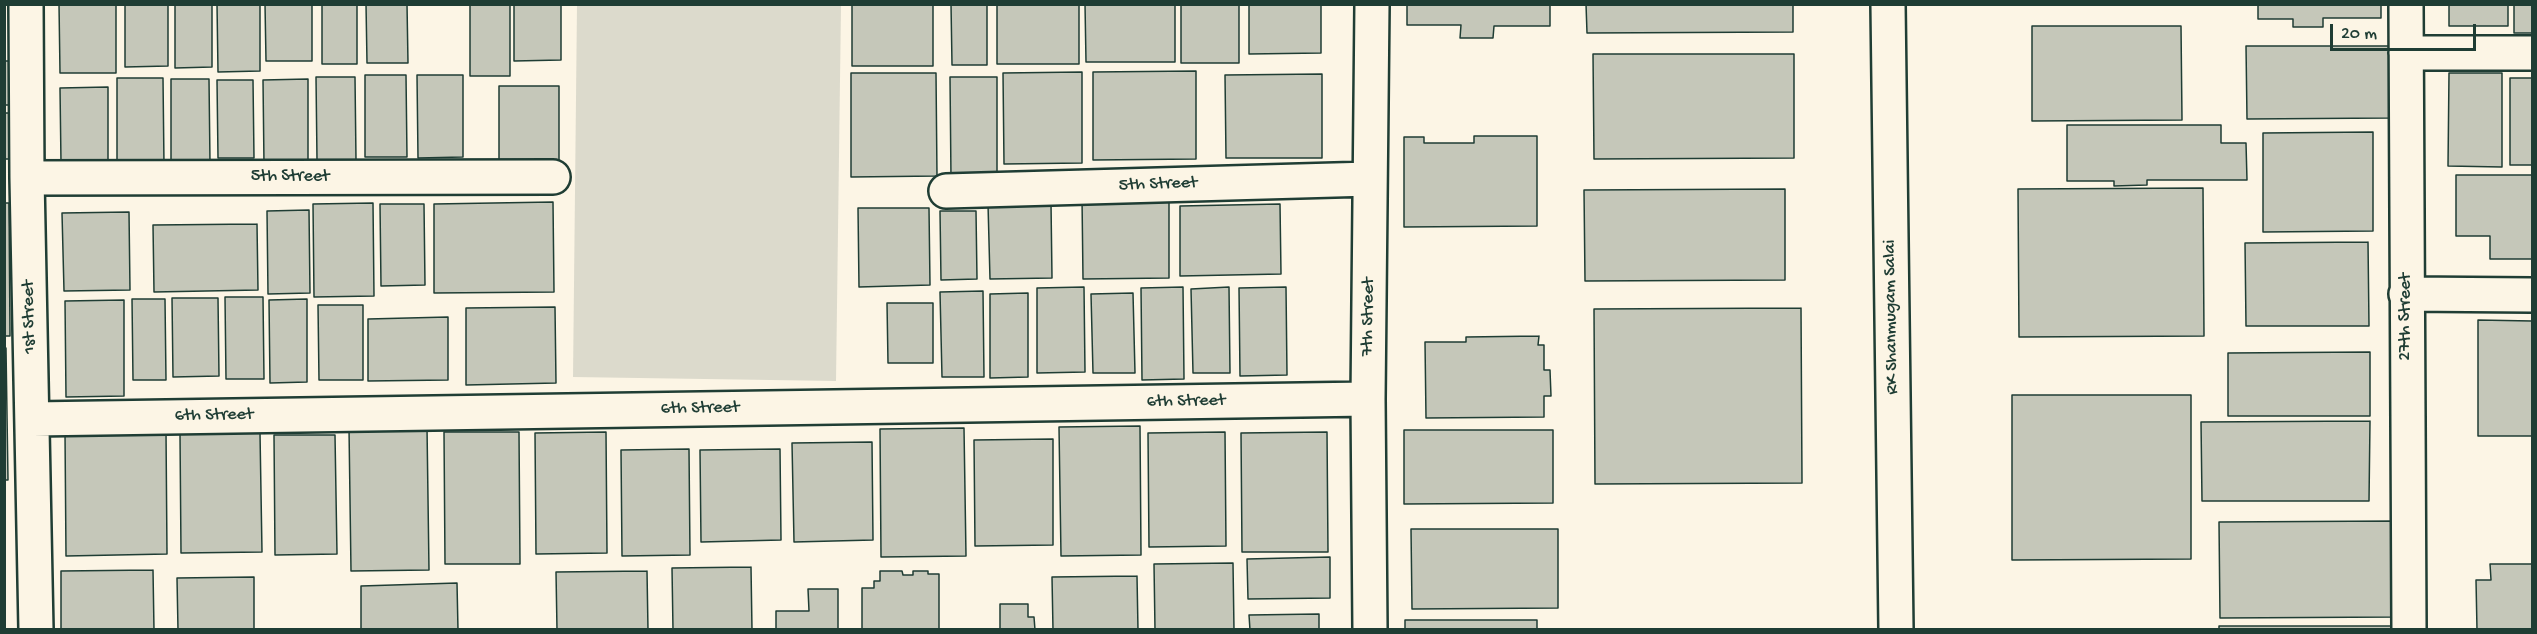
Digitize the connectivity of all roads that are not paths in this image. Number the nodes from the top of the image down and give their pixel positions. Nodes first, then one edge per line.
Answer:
1 (26, 4) edge
2 (1372, 4) edge
3 (1888, 4) edge
4 (2406, 4) edge
5 (2406, 53) junction
6 (2532, 53) edge
7 (554, 177) dead end
8 (27, 178) junction
9 (1370, 179) junction
10 (946, 191) dead end
11 (2406, 294) junction
12 (2532, 295) edge
13 (1368, 399) junction
14 (33, 419) junction
15 (36, 630) edge
16 (1370, 630) edge
17 (1896, 630) edge
18 (2409, 630) edge

1 - 8 street, 1st Street
2 - 9 street, 7th Street
3 - 17 street, RK Shanmugam Salai
4 - 5 street, 27th Street
5 - 6 street
5 - 11 street, 27th Street
7 - 8 street, 5th Street
8 - 14 street, 1st Street
9 - 10 street, 5th Street
9 - 13 street, 7th Street
11 - 12 street
11 - 18 street, 27th Street
13 - 14 street, 6th Street
13 - 16 street, 7th Street
14 - 15 street, 1st Street

